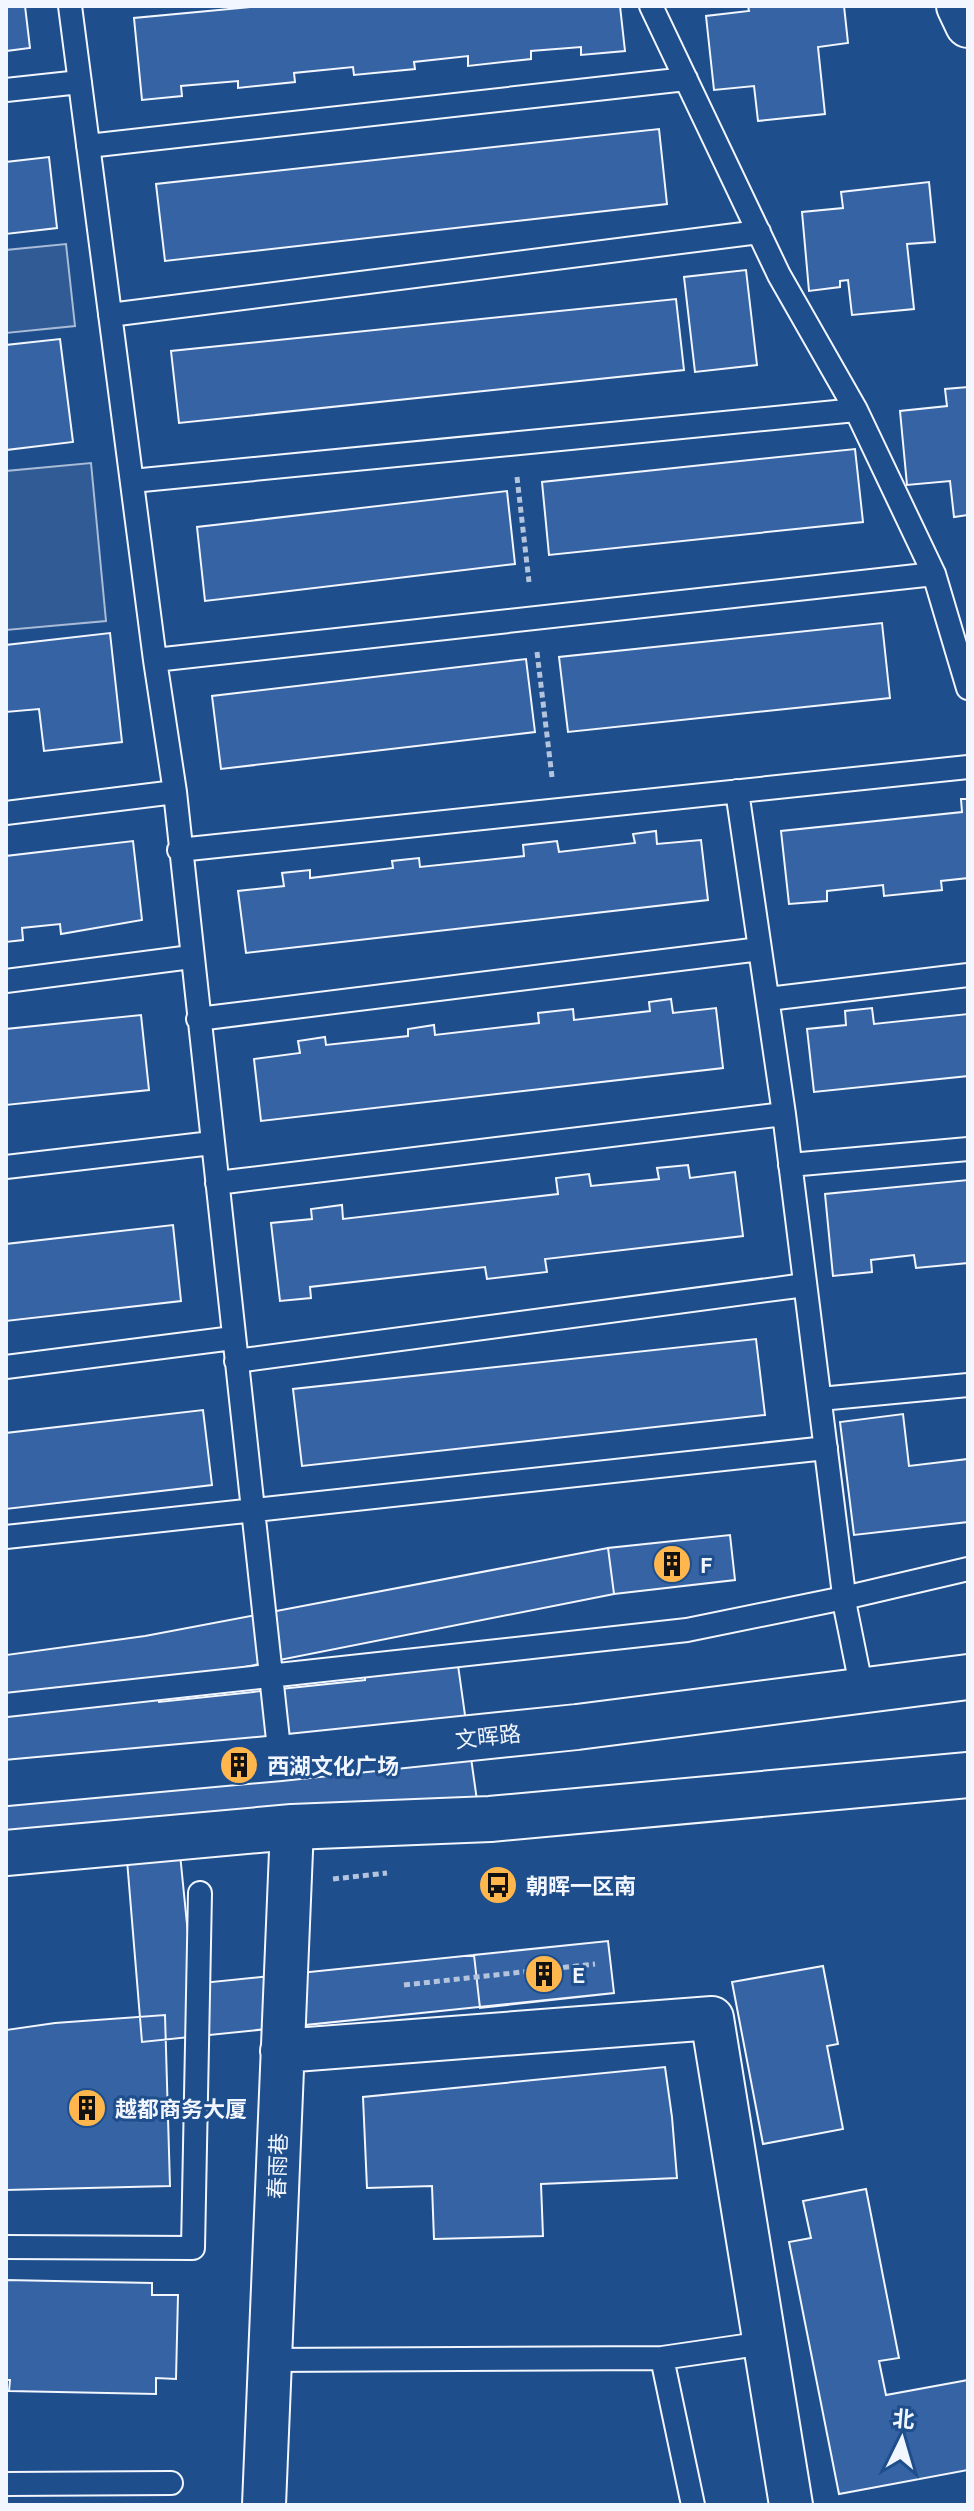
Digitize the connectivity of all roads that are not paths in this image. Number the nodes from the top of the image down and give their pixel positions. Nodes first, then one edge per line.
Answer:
1 (70, 6) edge
2 (651, 6) edge
3 (959, 6) edge
4 (968, 25) edge
5 (686, 79) junction
6 (80, 82) junction
7 (6, 90) edge
8 (88, 146) junction
9 (759, 232) junction
10 (110, 315) junction
11 (856, 410) junction
12 (132, 481) junction
13 (934, 574) junction
14 (155, 660) junction
15 (968, 688) edge
16 (968, 767) edge
17 (737, 791) junction
18 (175, 792) junction
19 (6, 813) edge
20 (179, 850) junction
21 (760, 949) junction
22 (191, 957) junction
23 (968, 975) edge
24 (6, 981) edge
25 (768, 999) junction
26 (198, 1019) junction
27 (784, 1114) junction
28 (212, 1143) junction
29 (968, 1149) edge
30 (790, 1165) junction
31 (6, 1167) edge
32 (217, 1183) junction
33 (805, 1285) junction
34 (235, 1350) junction
35 (6, 1367) edge
36 (968, 1385) edge
37 (820, 1399) junction
38 (826, 1448) junction
39 (252, 1510) junction
40 (6, 1537) edge
41 (968, 1569) edge
42 (844, 1598) junction
43 (271, 1675) junction
44 (968, 1677) edge
45 (862, 1690) junction
46 (6, 1705) edge
47 (280, 1758) junction
48 (968, 1775) edge
49 (6, 1783) edge
50 (292, 1827) junction
51 (6, 1853) edge
52 (200, 1893) dead end
53 (282, 2051) junction
54 (6, 2247) edge
55 (765, 2343) junction
56 (662, 2358) junction
57 (269, 2360) junction
58 (171, 2483) dead end
59 (6, 2484) edge
60 (264, 2505) edge
61 (693, 2505) edge
62 (791, 2505) edge

1 - 6 lane
2 - 5 lane
3 - 4 main road
5 - 8 lane
5 - 9 lane
6 - 7 lane
6 - 8 lane
8 - 10 lane
9 - 10 lane
9 - 11 lane
10 - 12 lane
11 - 12 lane
11 - 13 lane
12 - 14 lane
13 - 14 lane
13 - 15 lane
14 - 18 lane
16 - 17 lane
17 - 20 lane
17 - 21 lane
18 - 19 lane
18 - 20 lane
20 - 22 lane
21 - 25 lane
21 - 26 lane
22 - 24 lane
22 - 26 lane
23 - 25 lane
25 - 27 lane
26 - 28 lane
27 - 30 lane
27 - 32 lane
28 - 31 lane
28 - 32 lane
29 - 30 lane
30 - 33 lane
32 - 34 lane
33 - 34 lane
33 - 37 lane
34 - 35 lane
34 - 39 lane
36 - 37 lane
37 - 38 lane
38 - 39 lane
38 - 42 lane
39 - 40 lane
39 - 43 lane
41 - 42 lane
42 - 43 lane
42 - 45 lane
43 - 46 lane
43 - 47 lane
44 - 45 main road, 文晖路
45 - 47 main road, 文晖路
47 - 49 main road, 文晖路
48 - 50 main road
50 - 51 main road
50 - 53 street, 春雨巷
52 - 54 lane
53 - 55 street
53 - 57 street, 春雨巷
55 - 56 lane
55 - 62 street
56 - 57 lane
56 - 61 lane
57 - 60 street, 春雨巷
58 - 59 lane

